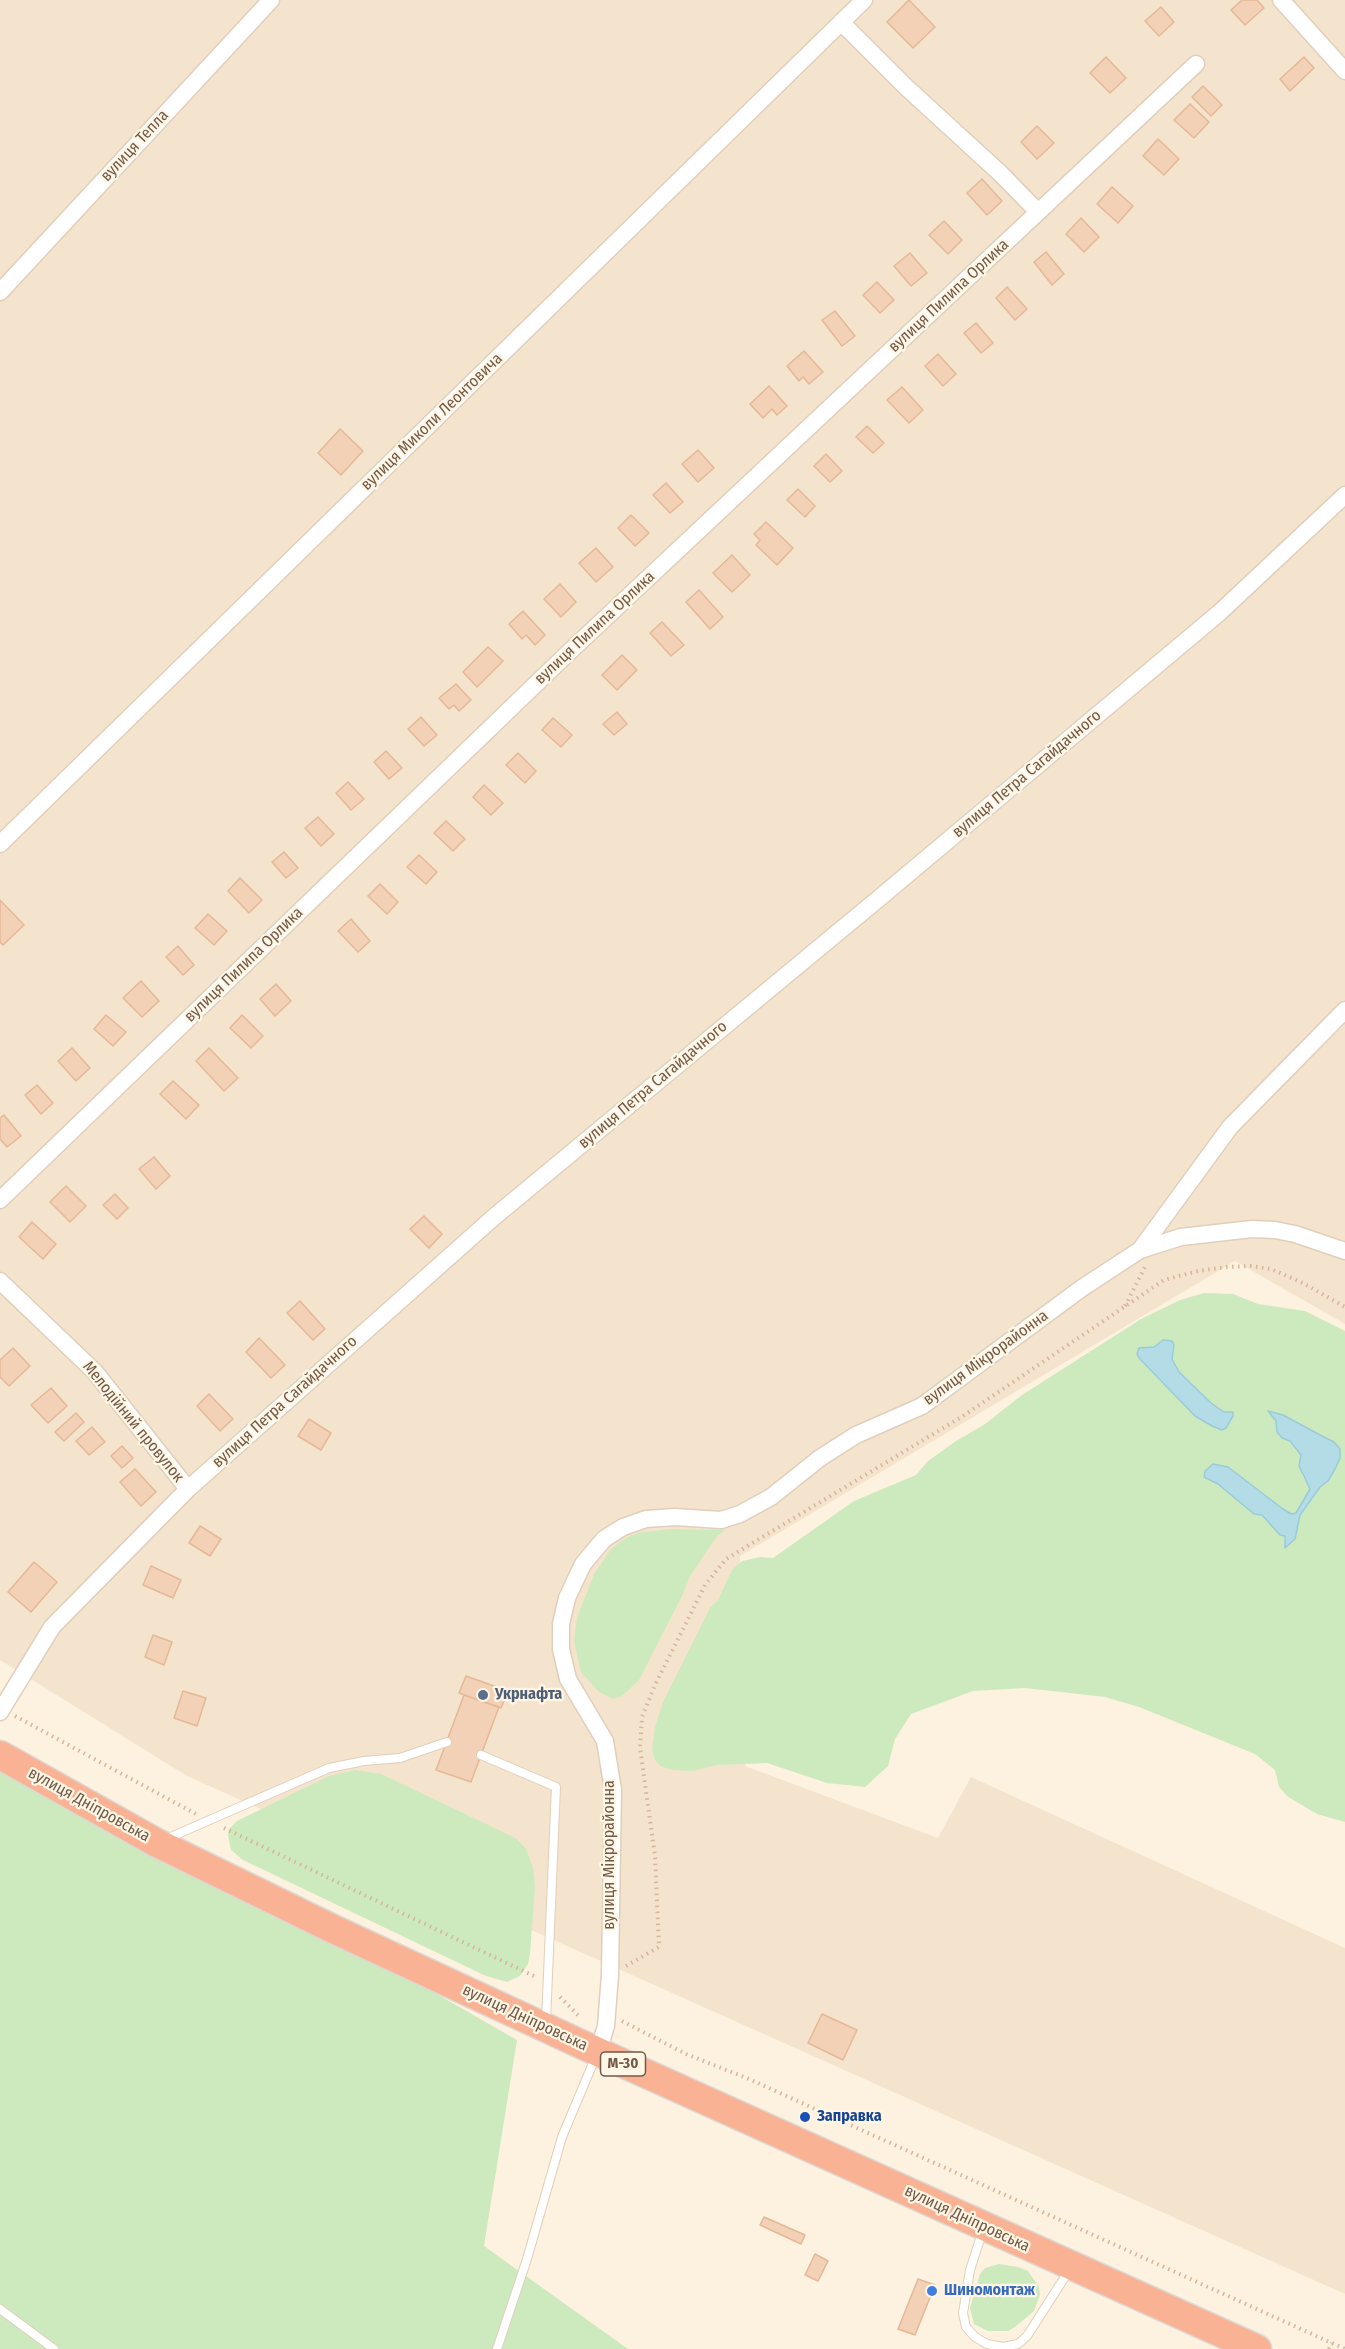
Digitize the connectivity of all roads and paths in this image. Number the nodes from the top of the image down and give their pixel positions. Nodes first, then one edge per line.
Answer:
1 (271, 0) edge
2 (864, 0) edge
3 (1281, 0) edge
4 (841, 22) junction
5 (1196, 64) dead end
6 (1345, 71) edge
7 (1038, 212) junction
8 (0, 292) edge
9 (1345, 495) edge
10 (0, 844) edge
11 (1345, 1010) edge
12 (0, 1200) edge
13 (1157, 1243) junction
14 (1140, 1250) junction
15 (1345, 1251) edge
16 (0, 1281) edge
17 (1125, 1307) junction
18 (1345, 1307) edge
19 (188, 1489) junction
20 (1, 1711) edge
21 (447, 1742) dead end
22 (0, 1755) edge
23 (481, 1755) dead end
24 (209, 1821) junction
25 (158, 1843) junction
26 (610, 1975) junction
27 (548, 1983) junction
28 (607, 2015) junction
29 (546, 2028) junction
30 (598, 2052) junction
31 (984, 2227) junction
32 (1071, 2267) junction
33 (0, 2309) edge
34 (1332, 2343) junction
35 (1251, 2348) edge
36 (54, 2349) edge
37 (497, 2349) edge
38 (1329, 2349) edge
39 (1345, 2349) edge

1 - 8 street, вулиця Тепла
2 - 4 street, вулиця Миколи Леонтовича
3 - 6 street
4 - 7 street
4 - 10 street, вулиця Миколи Леонтовича
5 - 7 street, вулиця Пилипа Орлика
7 - 12 street, вулиця Пилипа Орлика
9 - 19 street, вулиця Петра Сагайдачного
11 - 14 street, вулиця Мікрорайонна
13 - 14 street
13 - 15 street
13 - 17 path
14 - 26 street, вулиця Мікрорайонна
16 - 19 street, Мелодійний провулок
17 - 18 path
17 - 26 path
19 - 20 street, вулиця Петра Сагайдачного
20 - 24 path
21 - 24 lane
22 - 25 highway, вулиця Дніпровська / М-30
23 - 27 lane
24 - 25 lane
24 - 27 path
25 - 29 highway, вулиця Дніпровська / М-30
26 - 28 street, вулиця Мікрорайонна
27 - 28 path
27 - 29 lane
28 - 30 street, вулиця Мікрорайонна
28 - 34 path
29 - 30 highway, вулиця Дніпровська / М-30
30 - 31 highway, вулиця Дніпровська / М-30
30 - 37 lane
31 - 32 highway, вулиця Дніпровська / М-30
31 - 32 lane
32 - 35 highway, вулиця Дніпровська / М-30
33 - 36 lane
34 - 38 path
34 - 39 path

